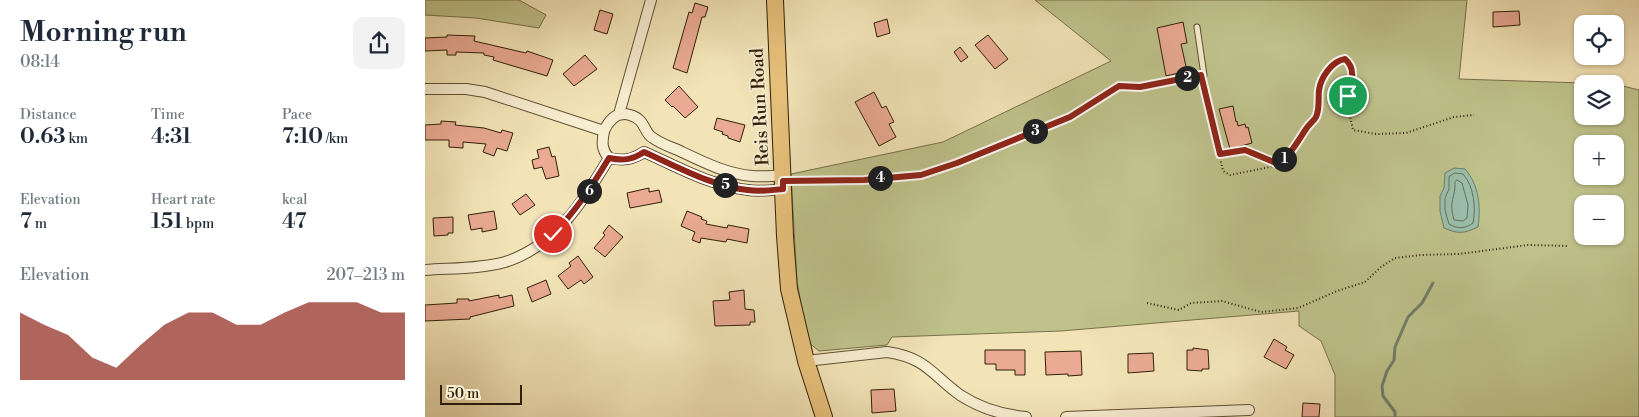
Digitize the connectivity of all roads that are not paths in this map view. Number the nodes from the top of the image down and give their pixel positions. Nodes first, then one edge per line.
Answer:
1 (651, 0) edge
2 (775, 0) edge
3 (1197, 27) dead end
4 (425, 89) edge
5 (619, 114) junction
6 (604, 131) junction
7 (650, 137) junction
8 (644, 152) junction
9 (609, 158) junction
10 (783, 182) junction
11 (425, 270) edge
12 (806, 361) junction
13 (1249, 410) dead end
14 (824, 417) edge
15 (1026, 417) edge
16 (1066, 417) edge

1 - 5 street
2 - 10 main road, Reis Run Road
3 - 10 lane
4 - 6 street
5 - 6 street
5 - 7 street
6 - 9 street
7 - 8 street
7 - 10 street
8 - 9 street
8 - 10 street
9 - 11 street
10 - 12 main road, Reis Run Road
12 - 14 main road, Reis Run Road
12 - 15 street
13 - 16 street

